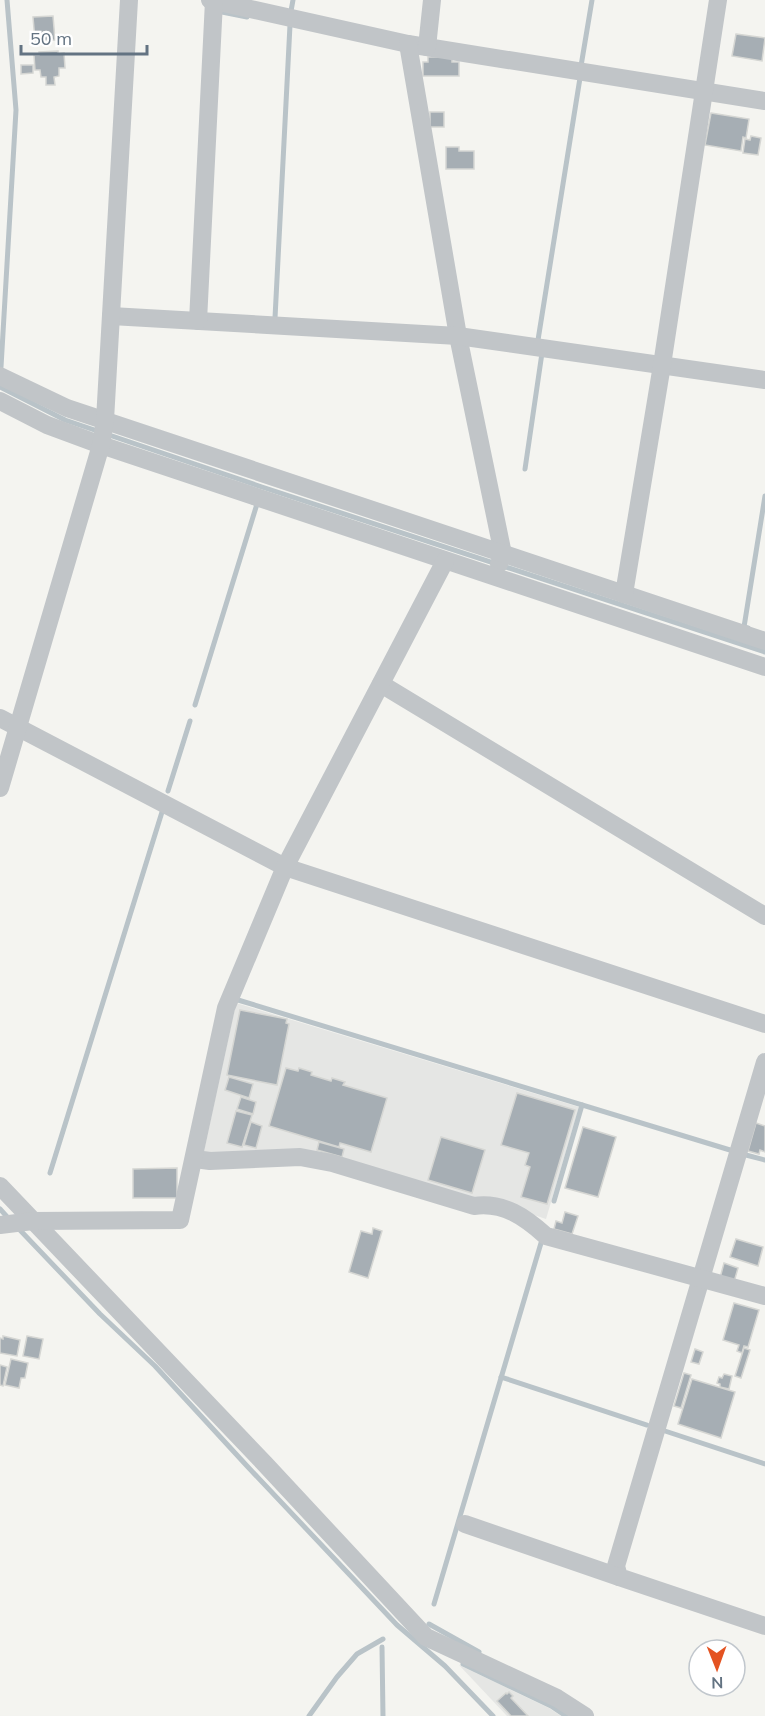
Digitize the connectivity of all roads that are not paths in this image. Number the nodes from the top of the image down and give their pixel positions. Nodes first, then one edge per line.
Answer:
1 (129, 0) edge
2 (212, 0) edge
3 (432, 0) edge
4 (718, 0) edge
5 (408, 44) junction
6 (427, 47) junction
7 (704, 91) junction
8 (765, 101) edge
9 (111, 316) junction
10 (198, 321) junction
11 (458, 336) junction
12 (662, 365) junction
13 (0, 376) edge
14 (765, 380) edge
15 (0, 401) edge
16 (103, 432) junction
17 (445, 561) junction
18 (499, 566) junction
19 (624, 594) junction
20 (765, 641) edge
21 (765, 666) edge
22 (381, 684) junction
23 (0, 718) edge
24 (18, 728) junction
25 (0, 789) edge
26 (285, 867) junction
27 (765, 916) edge
28 (765, 1024) edge
29 (765, 1062) edge
30 (195, 1159) junction
31 (0, 1186) edge
32 (30, 1221) junction
33 (0, 1225) edge
34 (700, 1278) junction
35 (765, 1296) edge
36 (465, 1524) dead end
37 (619, 1577) junction
38 (765, 1626) edge
39 (585, 1716) edge

1 - 9 street
2 - 5 street
2 - 10 street
3 - 6 street
4 - 7 street
5 - 6 street
5 - 11 street
6 - 7 street
7 - 8 street
7 - 12 street
9 - 10 street
9 - 16 street
10 - 11 street
11 - 12 street
11 - 18 street
12 - 14 street
12 - 19 street
13 - 16 street
15 - 16 street
16 - 17 street
16 - 18 street
16 - 24 street
17 - 18 street
17 - 22 street
18 - 19 street
18 - 21 street
19 - 20 street
22 - 26 street
22 - 27 street
23 - 24 street
24 - 25 street
24 - 26 street
26 - 28 street
26 - 30 street
29 - 34 street
30 - 32 street
30 - 34 street
31 - 32 street
32 - 33 street
32 - 39 street
34 - 35 street
34 - 37 street
36 - 37 street
37 - 38 street

